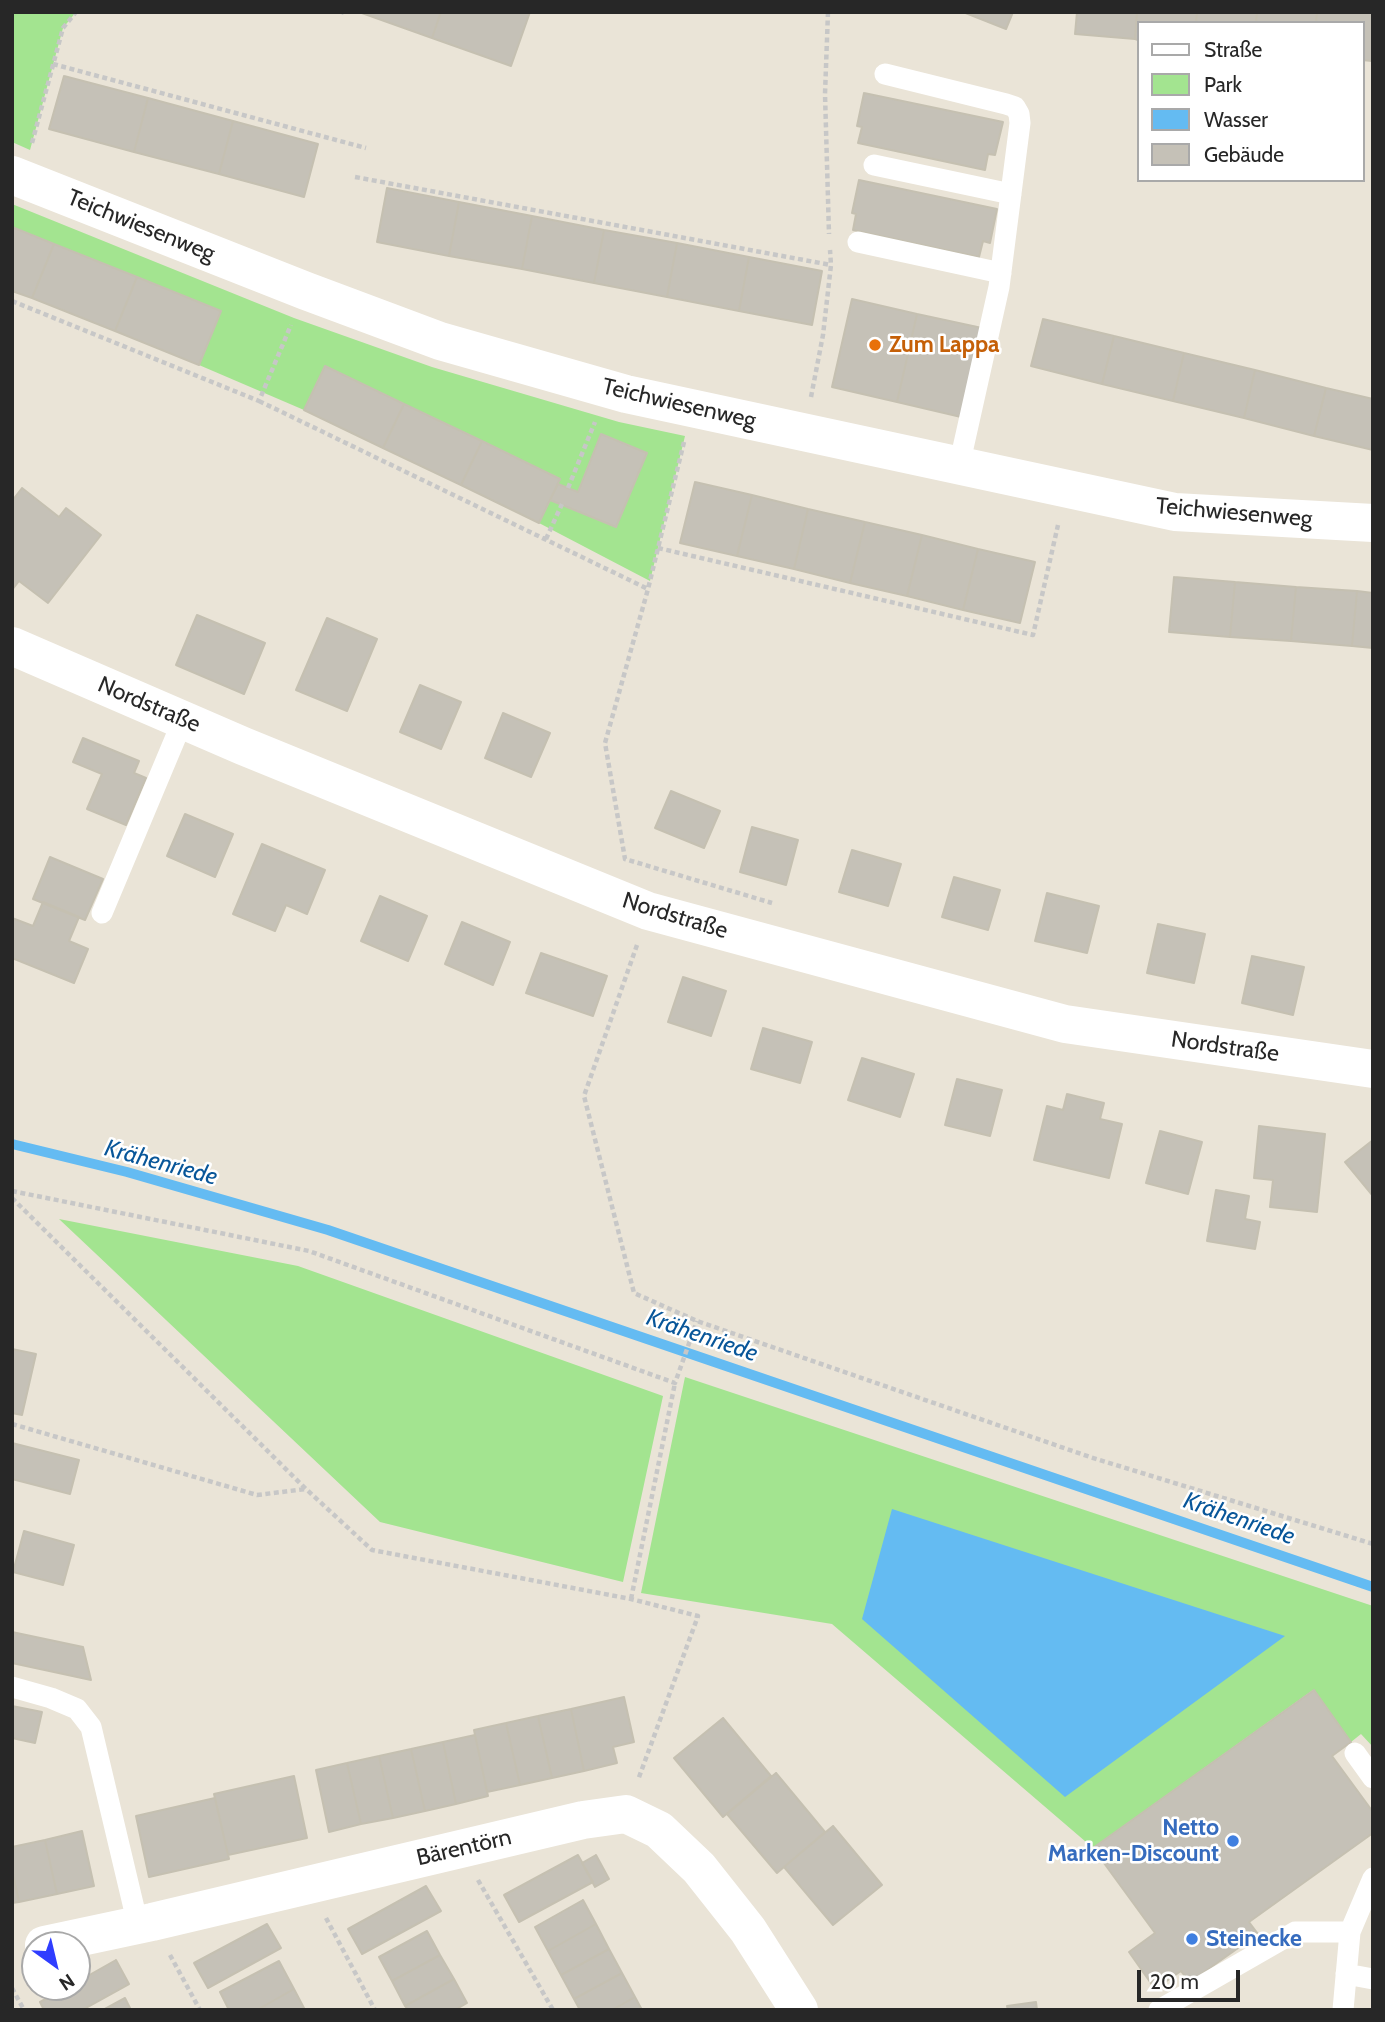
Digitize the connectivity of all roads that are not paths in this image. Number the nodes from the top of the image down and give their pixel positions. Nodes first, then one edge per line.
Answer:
1 (885, 74) dead end
2 (21, 162) edge
3 (874, 165) dead end
4 (1011, 194) junction
5 (858, 243) dead end
6 (1001, 273) junction
7 (959, 466) junction
8 (1373, 523) edge
9 (12, 646) edge
10 (183, 720) junction
11 (102, 913) dead end
12 (1373, 1069) edge
13 (12, 1688) edge
14 (1355, 1753) dead end
15 (1373, 1778) edge
16 (1373, 1878) edge
17 (145, 1924) junction
18 (1350, 1932) junction
19 (91, 1935) edge
20 (1346, 1974) junction
21 (1373, 1979) edge
22 (799, 2010) edge
23 (1159, 2010) edge
24 (1343, 2010) edge

1 - 4 lane
2 - 7 street, Teichwiesenweg
3 - 4 lane
4 - 6 lane
5 - 6 lane
6 - 7 lane
7 - 8 street, Teichwiesenweg
9 - 10 street, Nordstraße
10 - 11 lane
10 - 12 street, Nordstraße
13 - 17 lane
14 - 15 lane
16 - 18 lane
17 - 19 street, Bärentörn
17 - 22 street, Bärentörn
18 - 20 lane
18 - 23 lane
20 - 21 lane
20 - 24 lane

